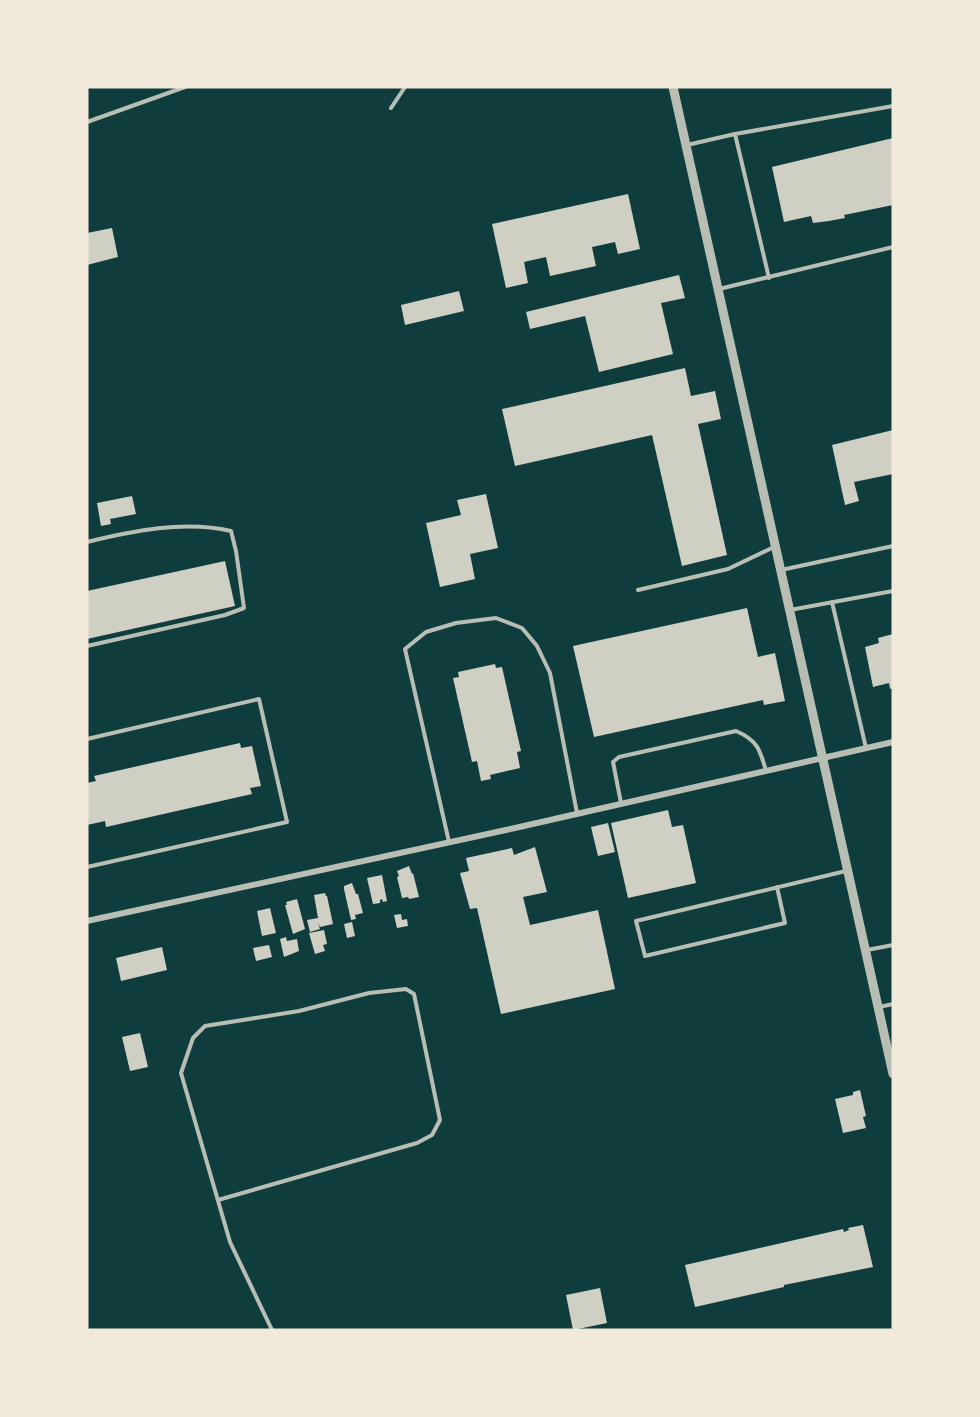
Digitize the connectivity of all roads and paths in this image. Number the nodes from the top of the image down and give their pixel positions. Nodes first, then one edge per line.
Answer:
1 (185, 87) edge
2 (405, 87) edge
3 (673, 87) edge
4 (893, 106) edge
5 (391, 108) dead end
6 (87, 122) edge
7 (735, 134) junction
8 (686, 145) junction
9 (893, 248) edge
10 (769, 278) junction
11 (718, 289) junction
12 (87, 542) edge
13 (893, 546) edge
14 (775, 547) junction
15 (780, 570) junction
16 (638, 590) dead end
17 (893, 591) edge
18 (832, 602) junction
19 (789, 610) junction
20 (87, 646) edge
21 (87, 739) edge
22 (893, 742) edge
23 (866, 748) junction
24 (822, 758) junction
25 (766, 771) junction
26 (621, 803) junction
27 (577, 813) junction
28 (449, 842) junction
29 (87, 867) edge
30 (847, 871) junction
31 (777, 887) junction
32 (87, 921) edge
33 (893, 945) edge
34 (865, 950) junction
35 (893, 1004) edge
36 (878, 1007) junction
37 (889, 1039) edge
38 (893, 1074) edge
39 (218, 1200) junction
40 (272, 1330) edge

1 - 6 lane
2 - 5 lane
3 - 8 street
4 - 7 lane
7 - 8 lane
7 - 10 lane
8 - 11 street
9 - 10 lane
10 - 11 lane
11 - 14 street
12 - 20 lane
13 - 15 lane
14 - 15 street
14 - 16 lane
15 - 19 street
17 - 18 lane
18 - 19 lane
18 - 23 lane
19 - 24 street
21 - 29 lane
22 - 23 street
23 - 24 street
24 - 25 street
24 - 30 street
25 - 26 street
25 - 26 lane
26 - 27 street
27 - 28 street
27 - 28 lane
28 - 32 street
30 - 31 lane
30 - 34 street
31 - 31 lane
33 - 34 lane
34 - 36 street
35 - 36 lane
36 - 37 street
37 - 38 street
39 - 39 lane
39 - 40 lane

